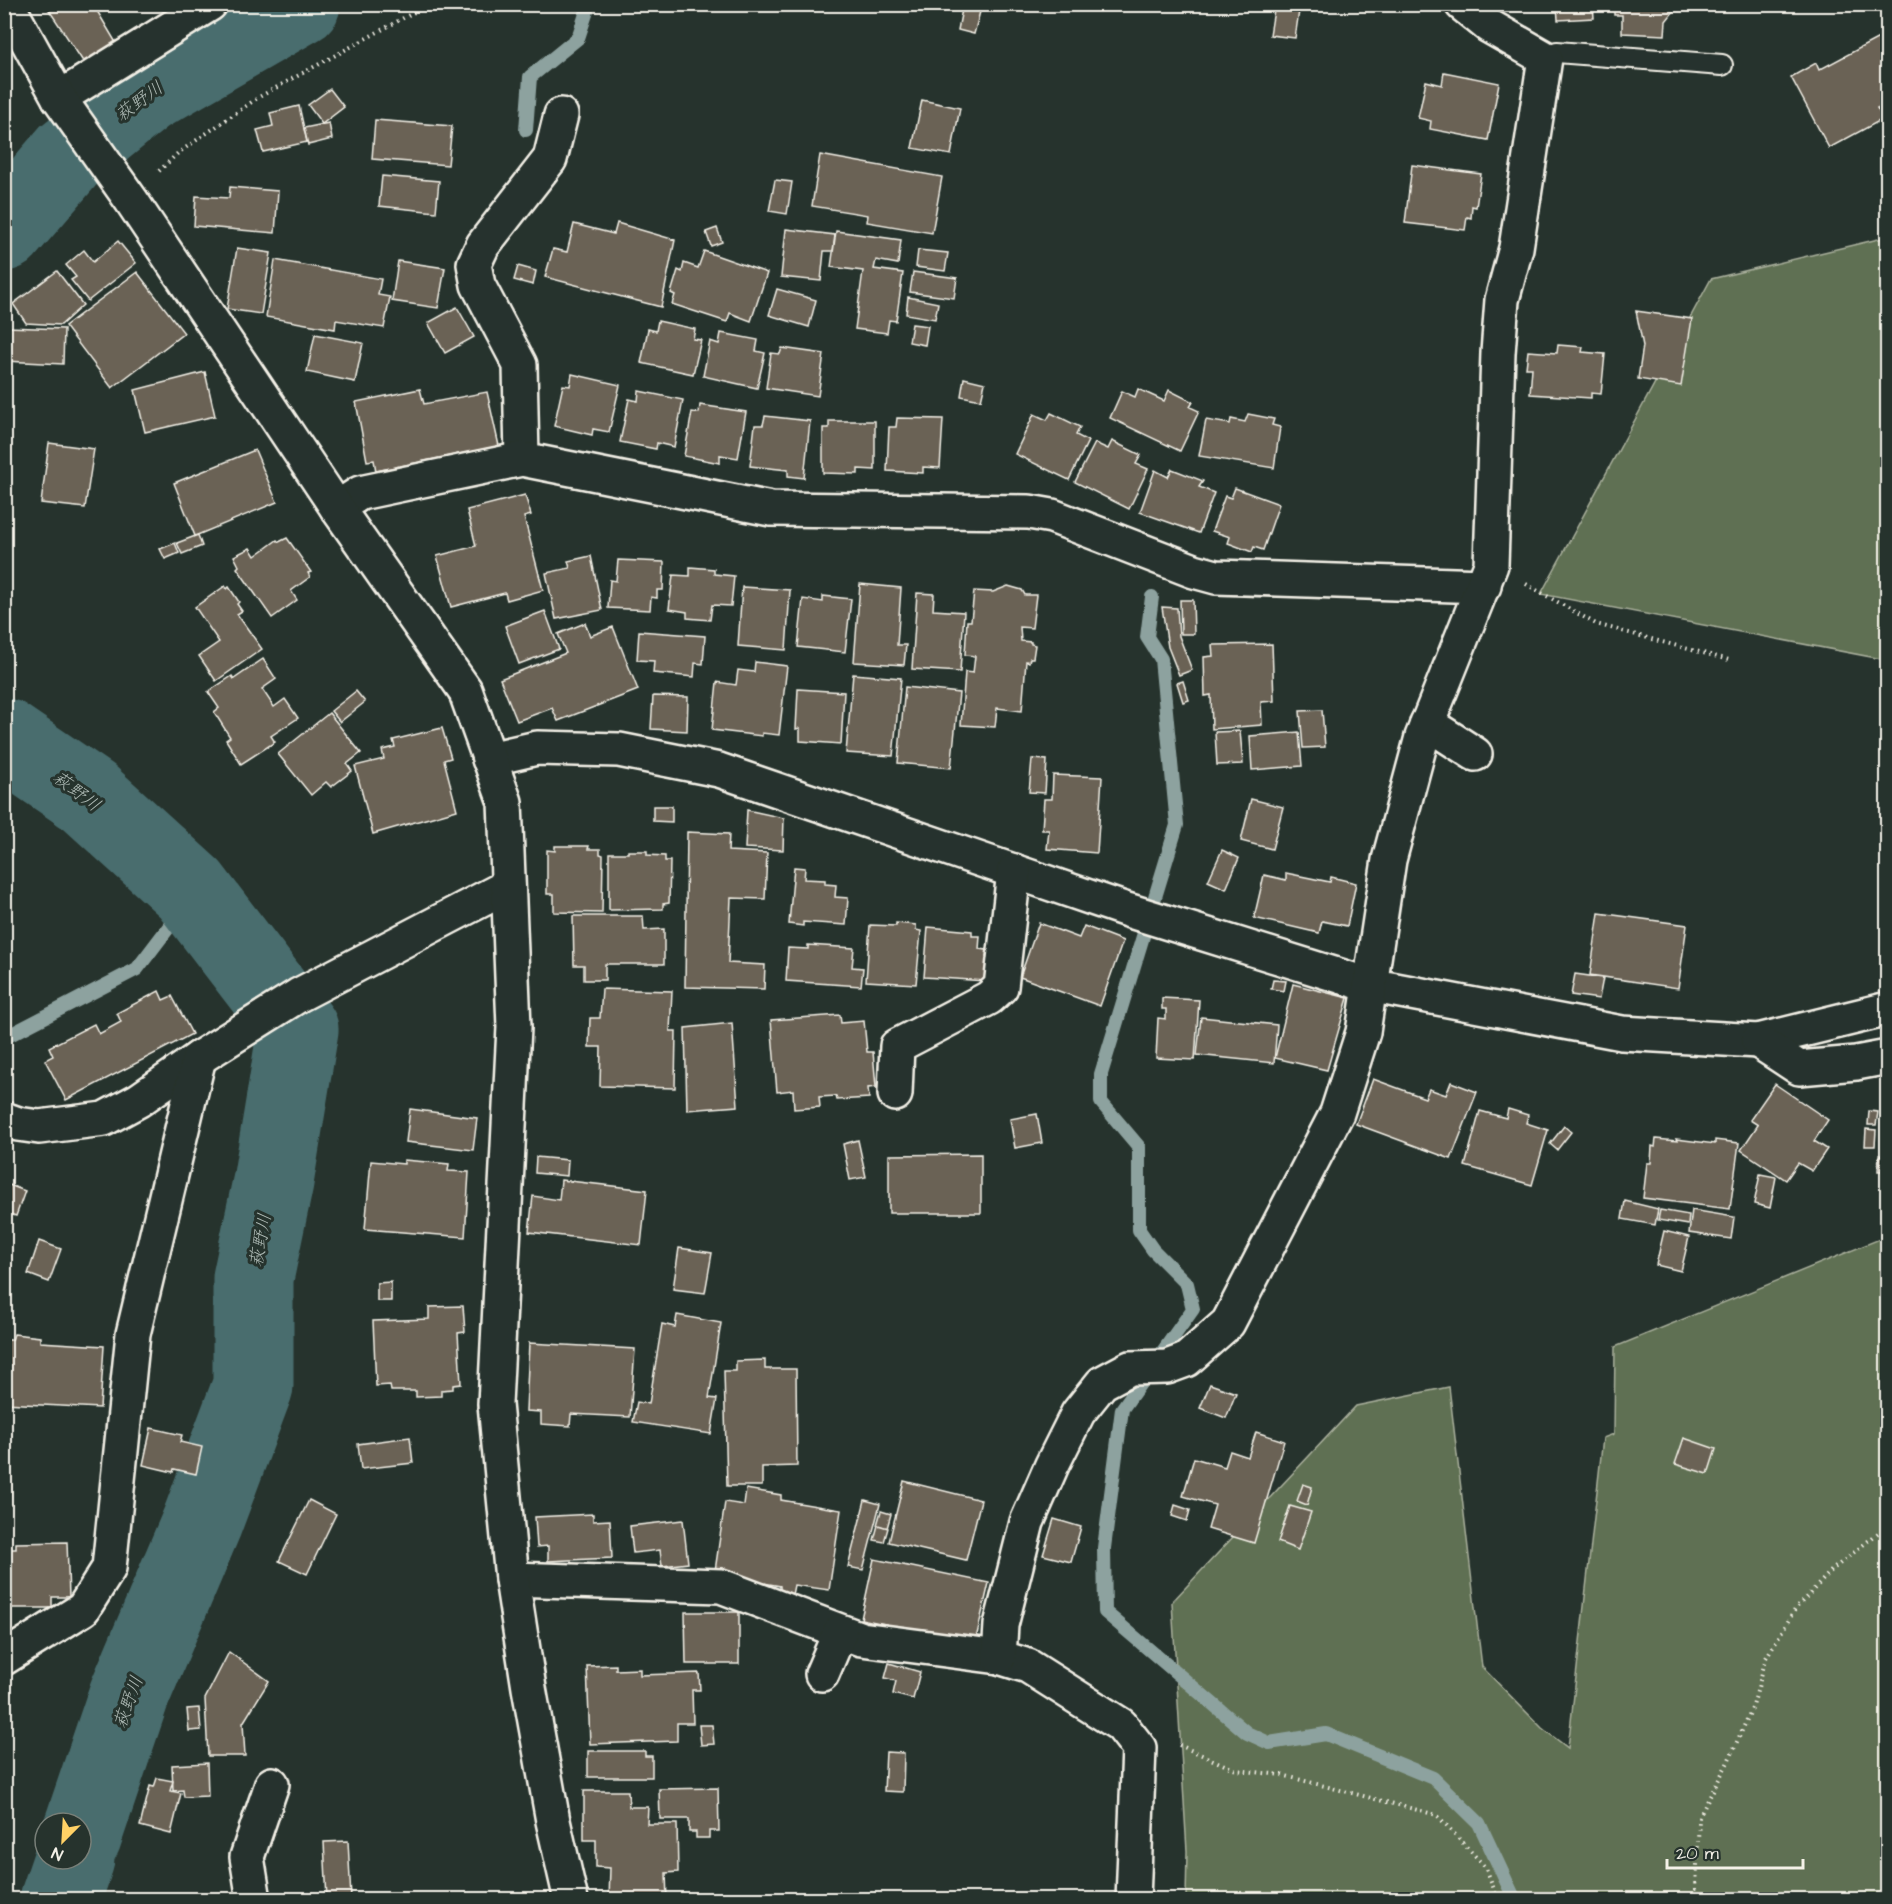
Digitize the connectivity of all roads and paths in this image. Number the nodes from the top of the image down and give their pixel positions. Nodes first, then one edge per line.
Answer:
1 (6, 4) edge
2 (210, 4) edge
3 (429, 4) edge
4 (1462, 4) edge
5 (1545, 58) junction
6 (1722, 65) dead end
7 (59, 98) junction
8 (561, 115) dead end
9 (129, 196) junction
10 (522, 459) junction
11 (337, 508) junction
12 (1485, 582) junction
13 (1729, 660) dead end
14 (1427, 723) junction
15 (1475, 754) dead end
16 (489, 759) junction
17 (1014, 871) junction
18 (508, 886) junction
19 (1369, 985) junction
20 (1887, 1009) edge
21 (1758, 1041) junction
22 (212, 1049) junction
23 (1887, 1057) edge
24 (894, 1094) dead end
25 (4, 1119) edge
26 (1887, 1525) edge
27 (512, 1579) junction
28 (840, 1632) junction
29 (999, 1657) junction
30 (4, 1658) edge
31 (822, 1674) dead end
32 (1130, 1737) junction
33 (272, 1784) dead end
34 (254, 1899) edge
35 (571, 1899) edge
36 (1133, 1899) edge
37 (1498, 1899) edge
38 (1702, 1899) edge

1 - 7 street
2 - 7 street
3 - 9 path
4 - 5 street
5 - 6 lane
5 - 12 street
7 - 9 street
8 - 10 street
9 - 11 street
10 - 11 street
10 - 12 street
11 - 16 street
12 - 13 path
12 - 14 street
14 - 15 street
14 - 19 street
16 - 17 street
16 - 18 street
17 - 19 street
17 - 24 street
18 - 22 street
18 - 27 street
19 - 21 street
19 - 29 street
20 - 21 street
21 - 23 street
22 - 25 street
22 - 30 street
26 - 38 path
27 - 28 street
27 - 35 street
28 - 29 street
28 - 31 street
29 - 32 street
32 - 36 street
32 - 37 path
33 - 34 street

